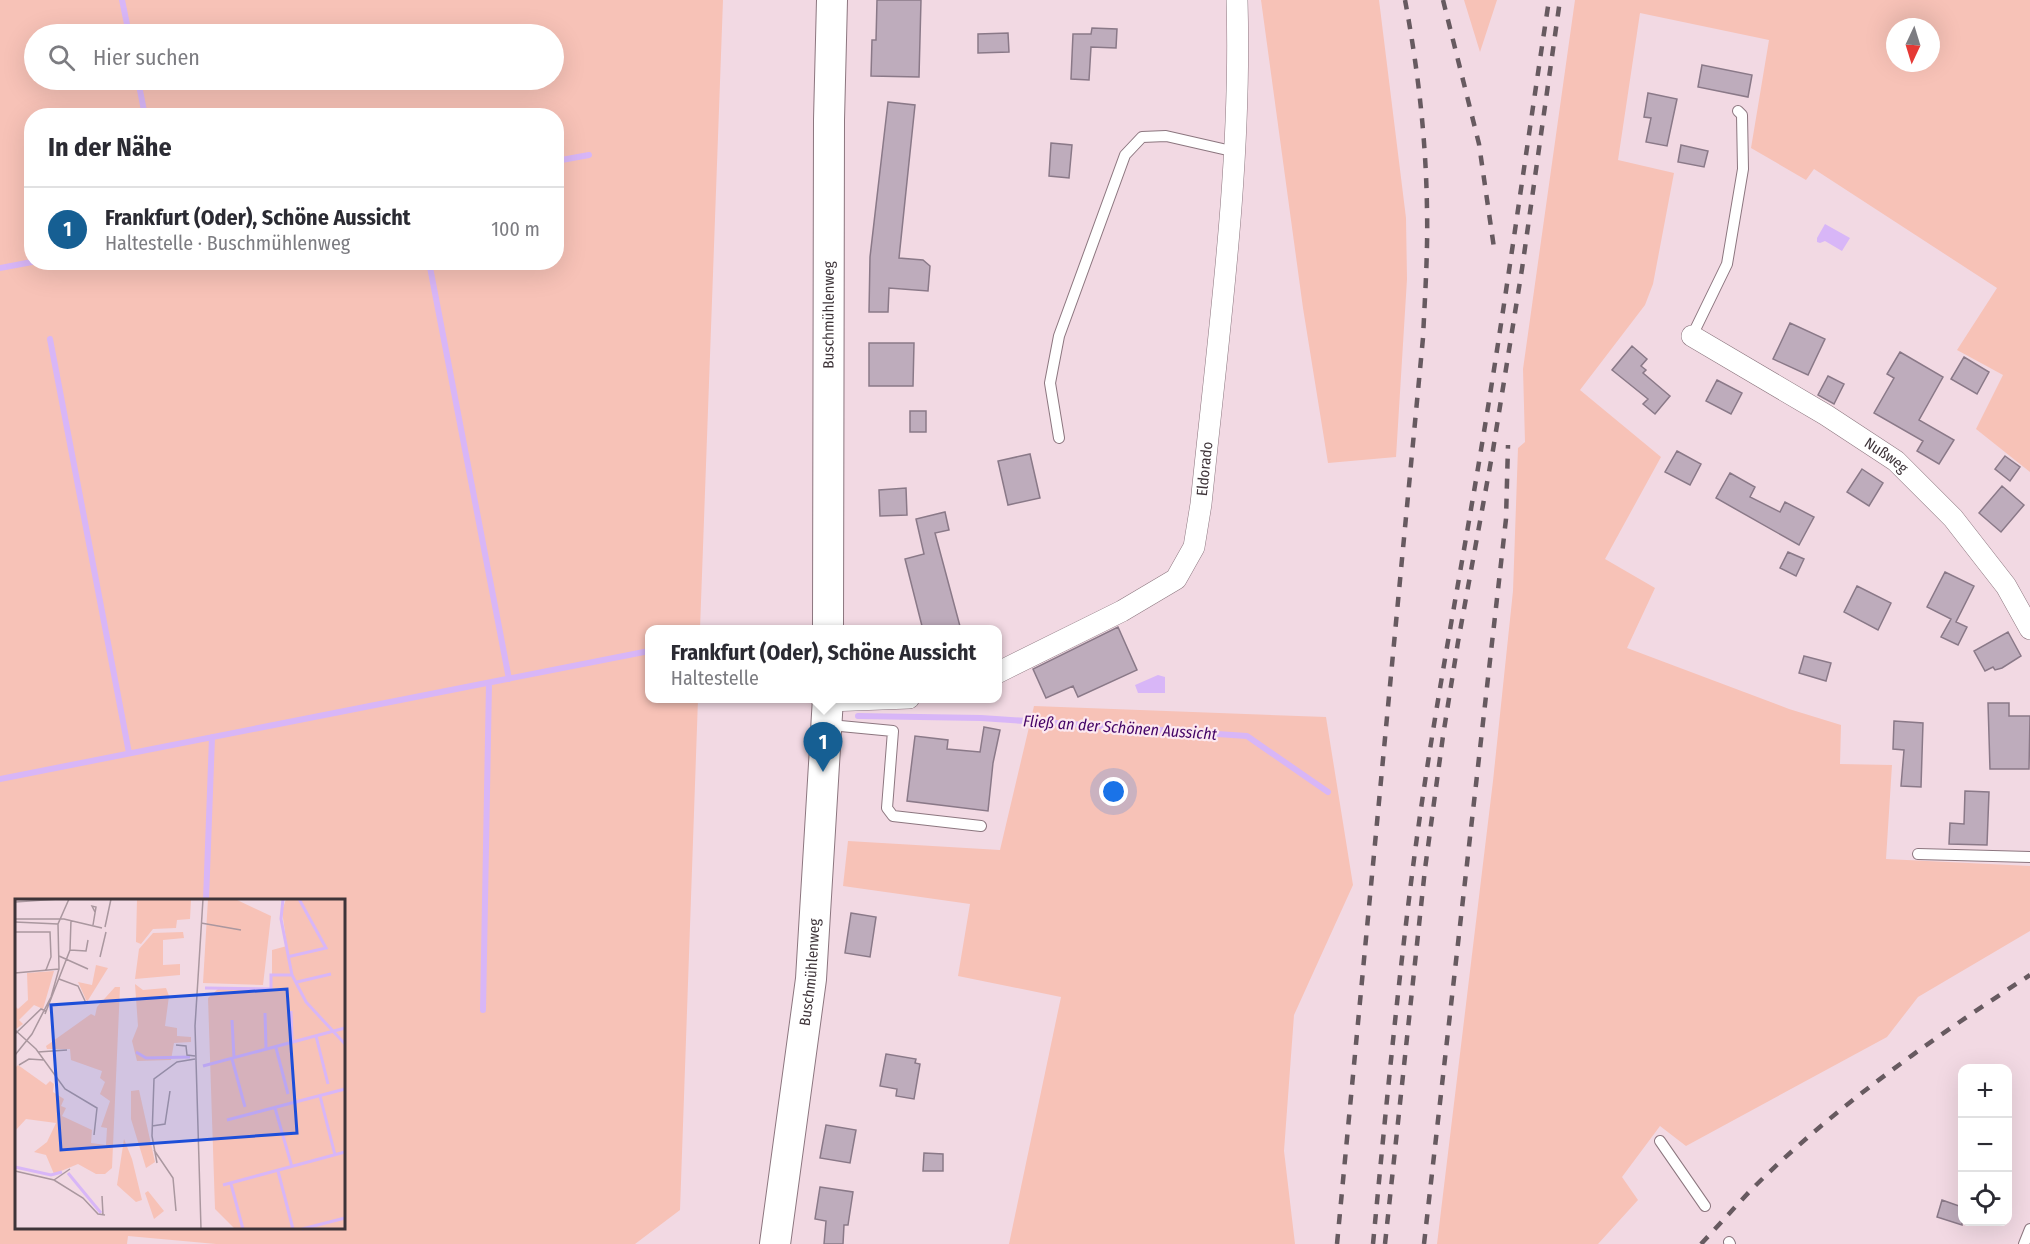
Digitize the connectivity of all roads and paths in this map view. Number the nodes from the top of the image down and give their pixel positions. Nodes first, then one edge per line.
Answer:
1 (832, 0) edge
2 (1237, 0) edge
3 (1738, 111) dead end
4 (1236, 152) junction
5 (1692, 336) joint
6 (1059, 438) dead end
7 (828, 625) edge
8 (2030, 628) edge
9 (1002, 670) edge
10 (873, 703) edge
11 (827, 708) edge
12 (981, 826) dead end
13 (1918, 854) dead end
14 (2030, 857) edge
15 (1660, 1141) dead end
16 (1705, 1206) dead end
17 (2030, 1229) edge
18 (775, 1244) edge
19 (2024, 1244) edge

1 - 7 street, Buschmühlenweg
2 - 4 street, Eldorado
3 - 5 lane
4 - 6 lane
4 - 9 street, Eldorado
5 - 8 street, Nußweg
10 - 11 street
11 - 12 lane
11 - 18 street, Buschmühlenweg
13 - 14 lane
15 - 16 lane
17 - 19 lane

